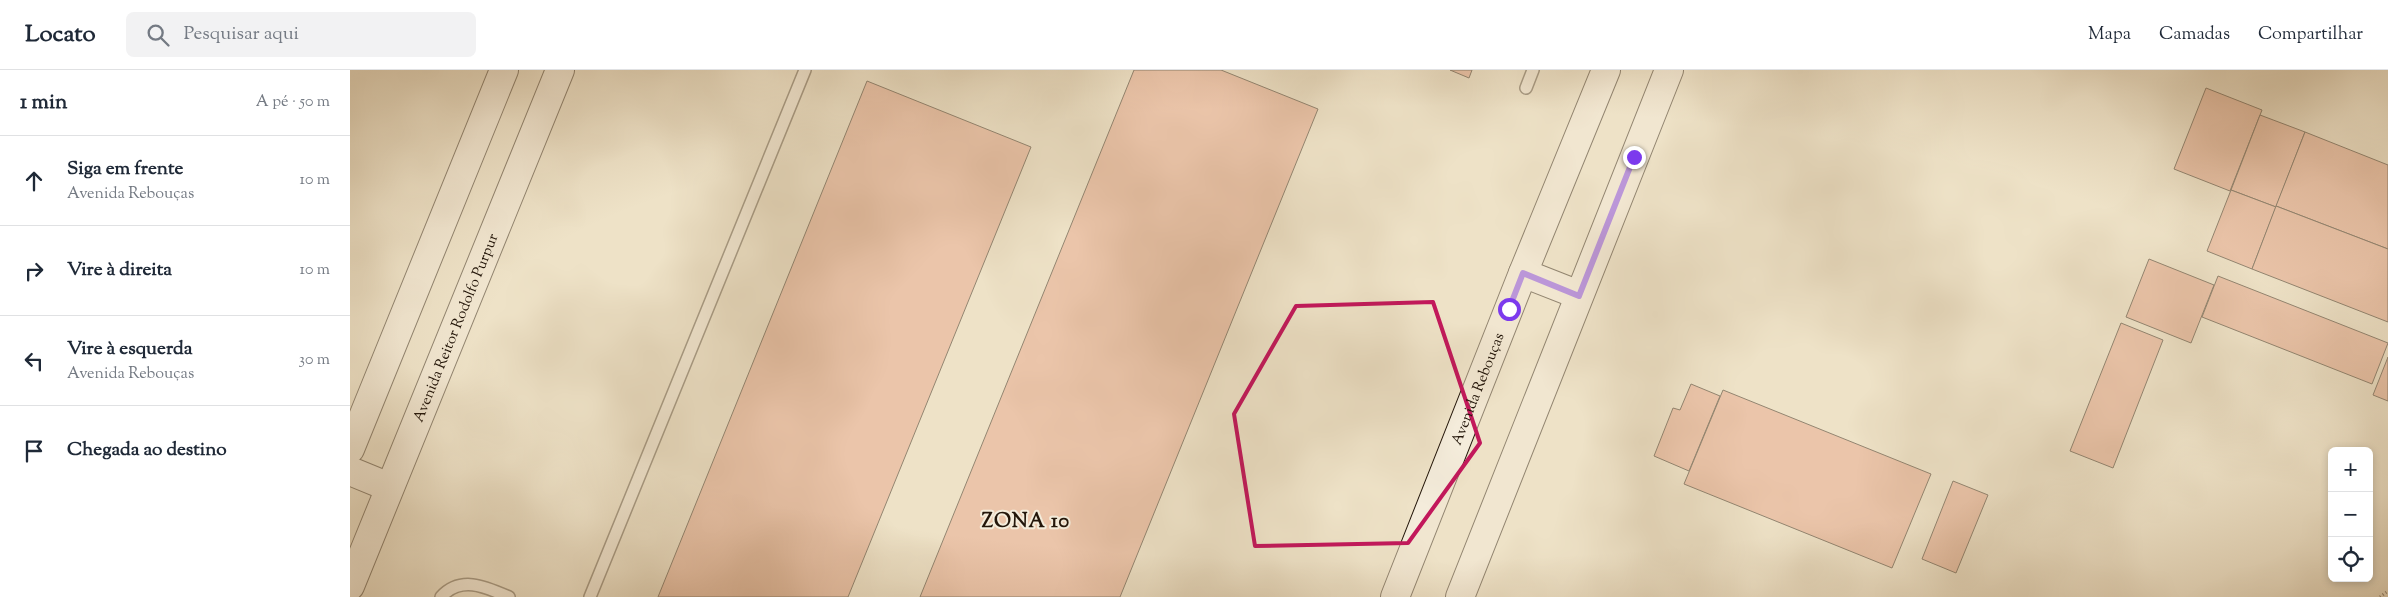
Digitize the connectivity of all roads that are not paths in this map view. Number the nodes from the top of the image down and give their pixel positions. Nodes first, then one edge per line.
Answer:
1 (504, 70) edge
2 (560, 70) edge
3 (805, 70) edge
4 (1532, 70) edge
5 (1606, 70) edge
6 (1669, 70) edge
7 (1526, 88) dead end
8 (1523, 273) junction
9 (1579, 296) junction
10 (350, 449) edge
11 (350, 471) edge
12 (389, 487) junction
13 (350, 586) edge
14 (441, 597) edge
15 (509, 597) edge
16 (590, 597) edge
17 (1395, 597) edge
18 (1460, 597) edge

1 - 10 main road
2 - 12 main road, Avenida Reitor Rodolfo Purpur
3 - 16 lane
4 - 7 lane
5 - 8 main road, Avenida Rebouças
6 - 9 main road
8 - 9 main road
8 - 17 main road, Avenida Rebouças
9 - 18 main road
11 - 12 main road
12 - 13 main road, Avenida Reitor Rodolfo Purpur
14 - 15 lane

